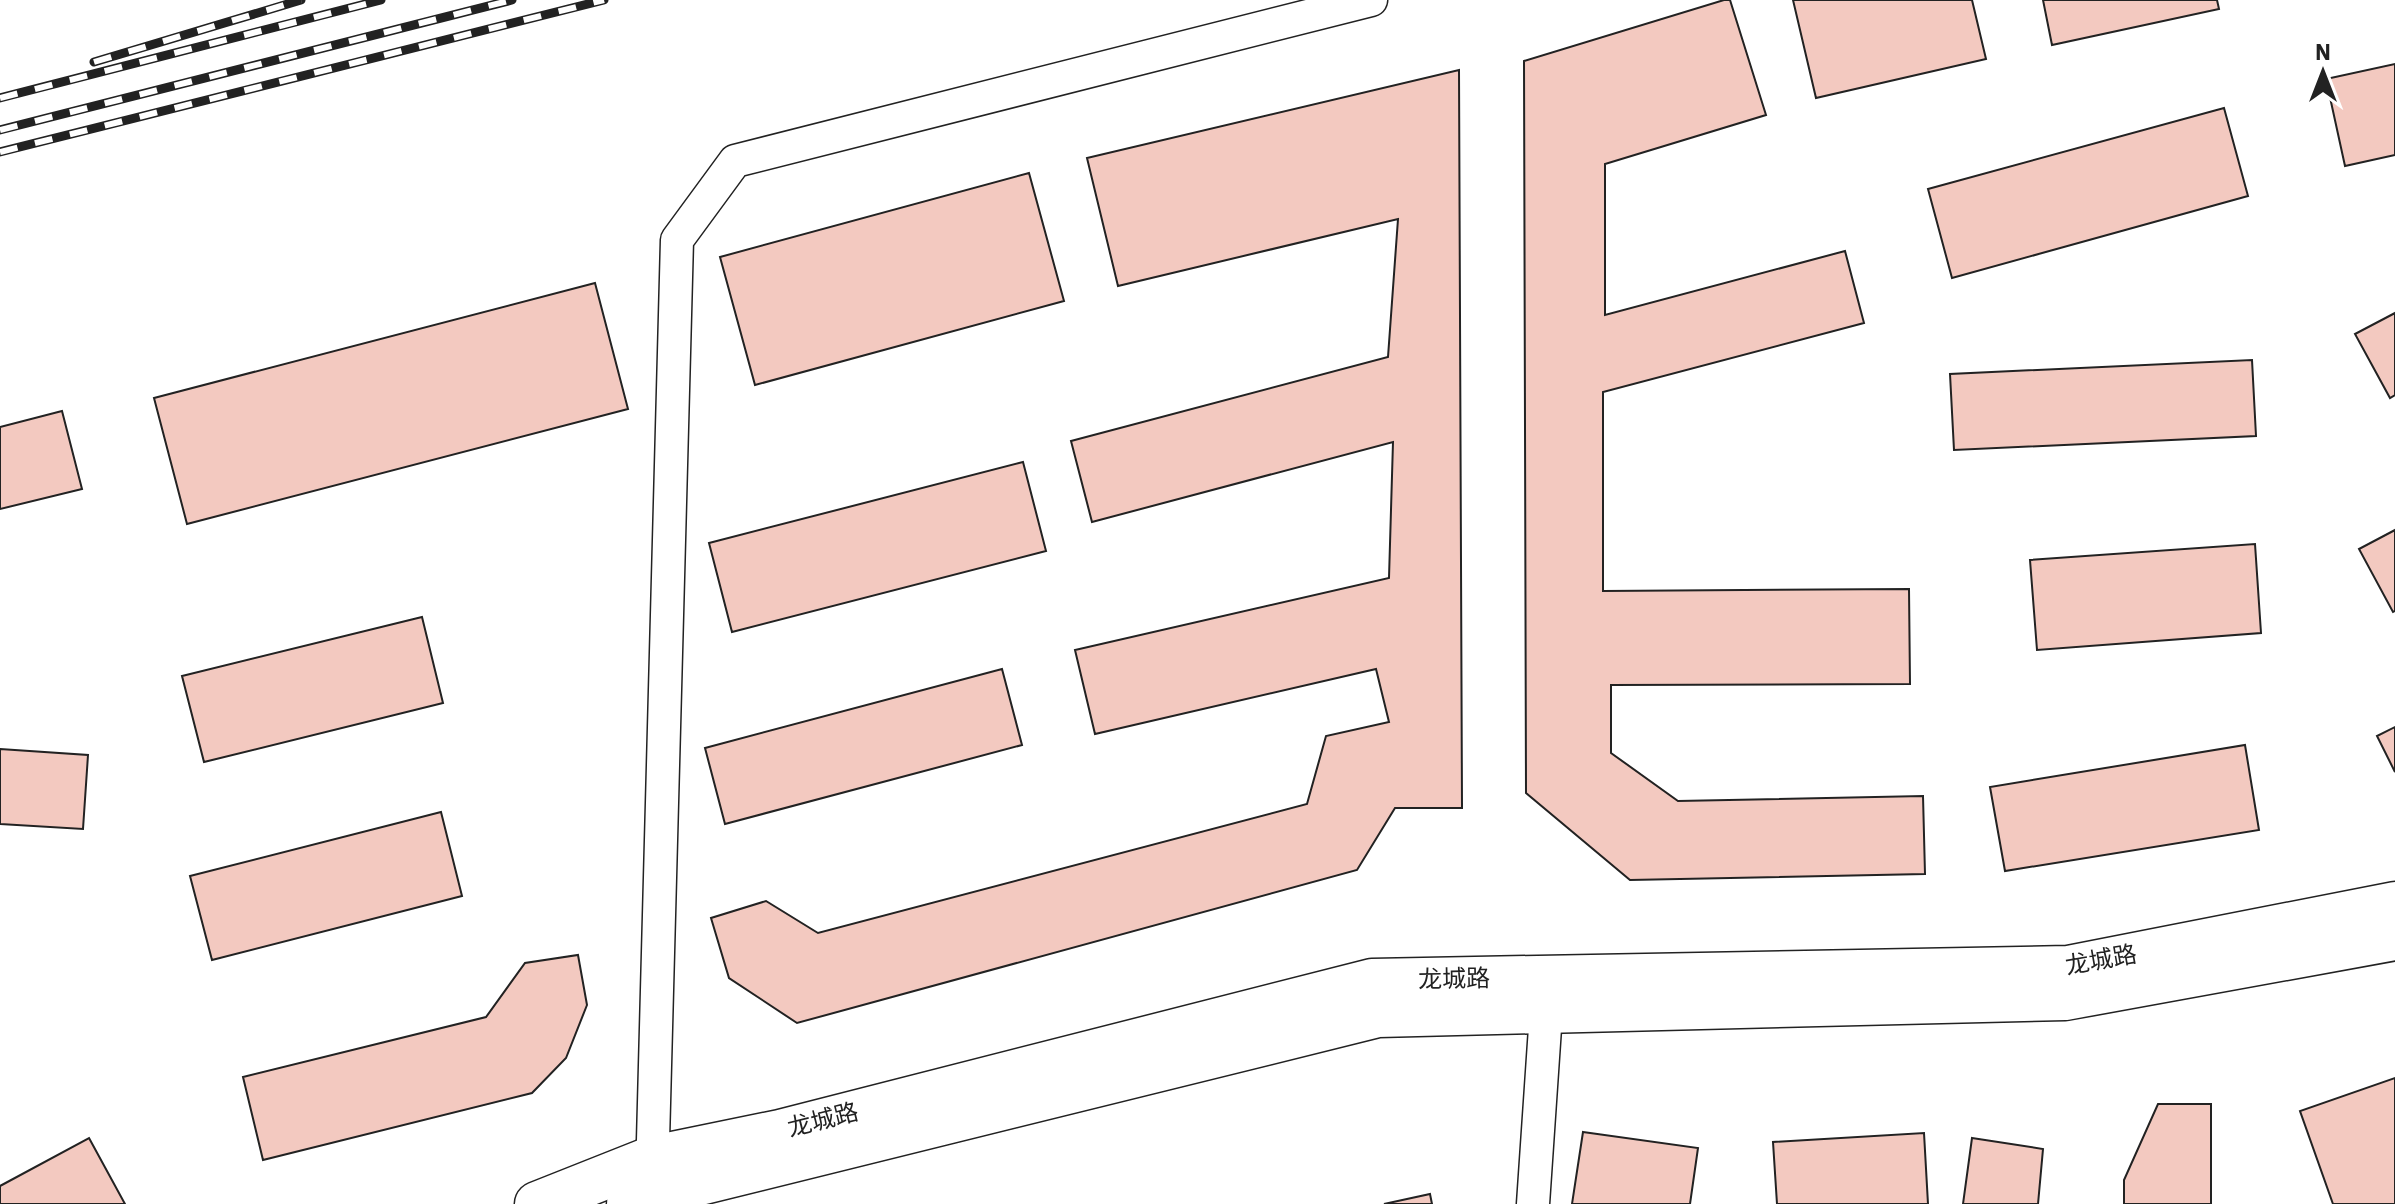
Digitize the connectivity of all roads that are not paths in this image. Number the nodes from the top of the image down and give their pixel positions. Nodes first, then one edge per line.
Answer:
1 (1371, 0) edge
2 (2395, 904) edge
3 (2395, 938) edge
4 (1546, 1013) junction
5 (646, 1190) edge
6 (537, 1204) edge
7 (1533, 1204) edge

1 - 5 street
2 - 5 street, 龙城路
3 - 4 street, 龙城路
4 - 5 street, 龙城路
4 - 7 street
5 - 6 street, 龙城路

